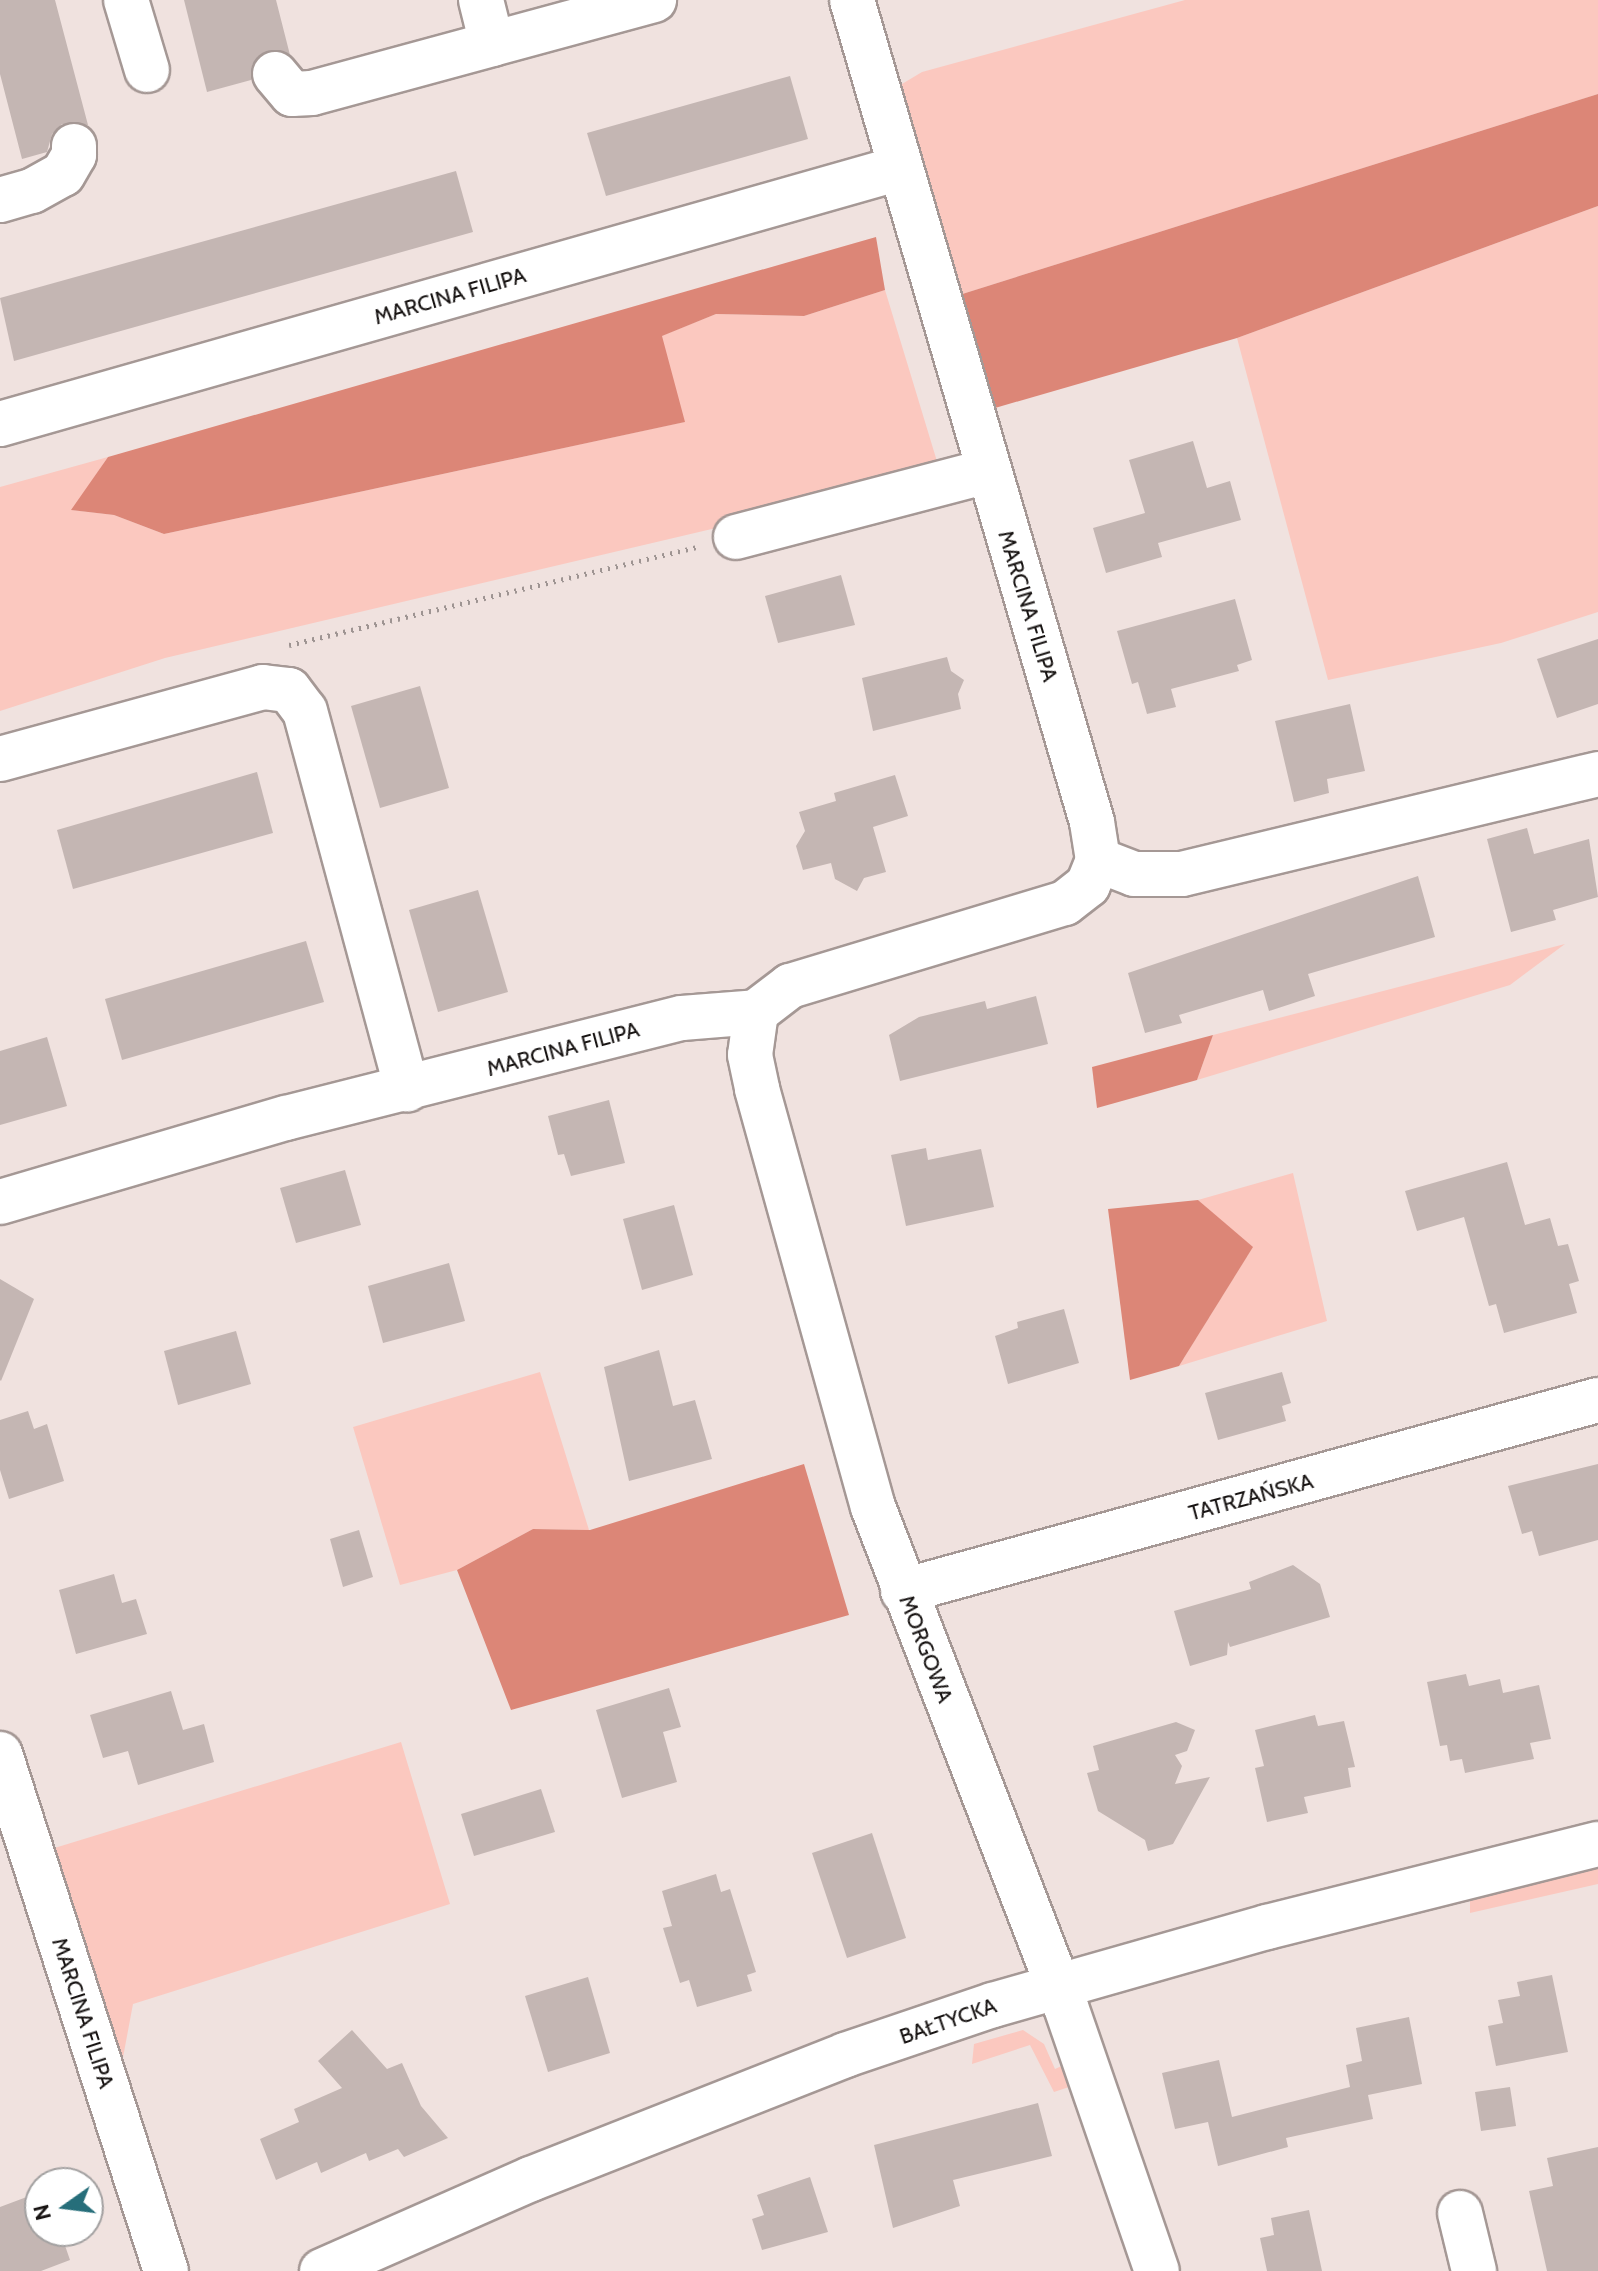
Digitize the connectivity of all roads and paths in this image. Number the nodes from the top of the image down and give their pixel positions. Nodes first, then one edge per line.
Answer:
1 (126, 0) edge
2 (481, 0) edge
3 (654, 0) edge
4 (852, 0) edge
5 (492, 44) junction
6 (147, 70) dead end
7 (275, 74) dead end
8 (74, 146) dead end
9 (900, 168) junction
10 (0, 200) edge
11 (0, 424) edge
12 (988, 471) junction
13 (736, 537) joint
14 (274, 648) dead end
15 (0, 759) edge
16 (1598, 774) edge
17 (1098, 860) junction
18 (756, 1012) junction
19 (407, 1089) junction
20 (0, 1202) edge
21 (1598, 1400) edge
22 (903, 1591) junction
23 (0, 1754) edge
24 (13, 1843) edge
25 (1598, 1844) edge
26 (1057, 1985) junction
27 (1460, 2213) dead end
28 (166, 2271) edge
29 (322, 2271) edge
30 (1157, 2271) edge
31 (1474, 2271) edge

1 - 6 street
2 - 5 street
3 - 5 street
4 - 9 street, MARCINA FILIPA
5 - 7 street
8 - 10 street
9 - 11 street, MARCINA FILIPA
9 - 12 street, MARCINA FILIPA
12 - 13 street
12 - 17 street, MARCINA FILIPA
13 - 14 path
15 - 19 street
16 - 17 street
17 - 18 street
18 - 19 street, MARCINA FILIPA
18 - 22 street, MORGOWA
19 - 20 street, MARCINA FILIPA
21 - 22 street, TATRZAŃSKA
22 - 26 street, MORGOWA
23 - 24 street, MARCINA FILIPA
24 - 28 street, MARCINA FILIPA
25 - 26 street, BAŁTYCKA
26 - 29 street, BAŁTYCKA
26 - 30 street, MORGOWA
27 - 31 street

